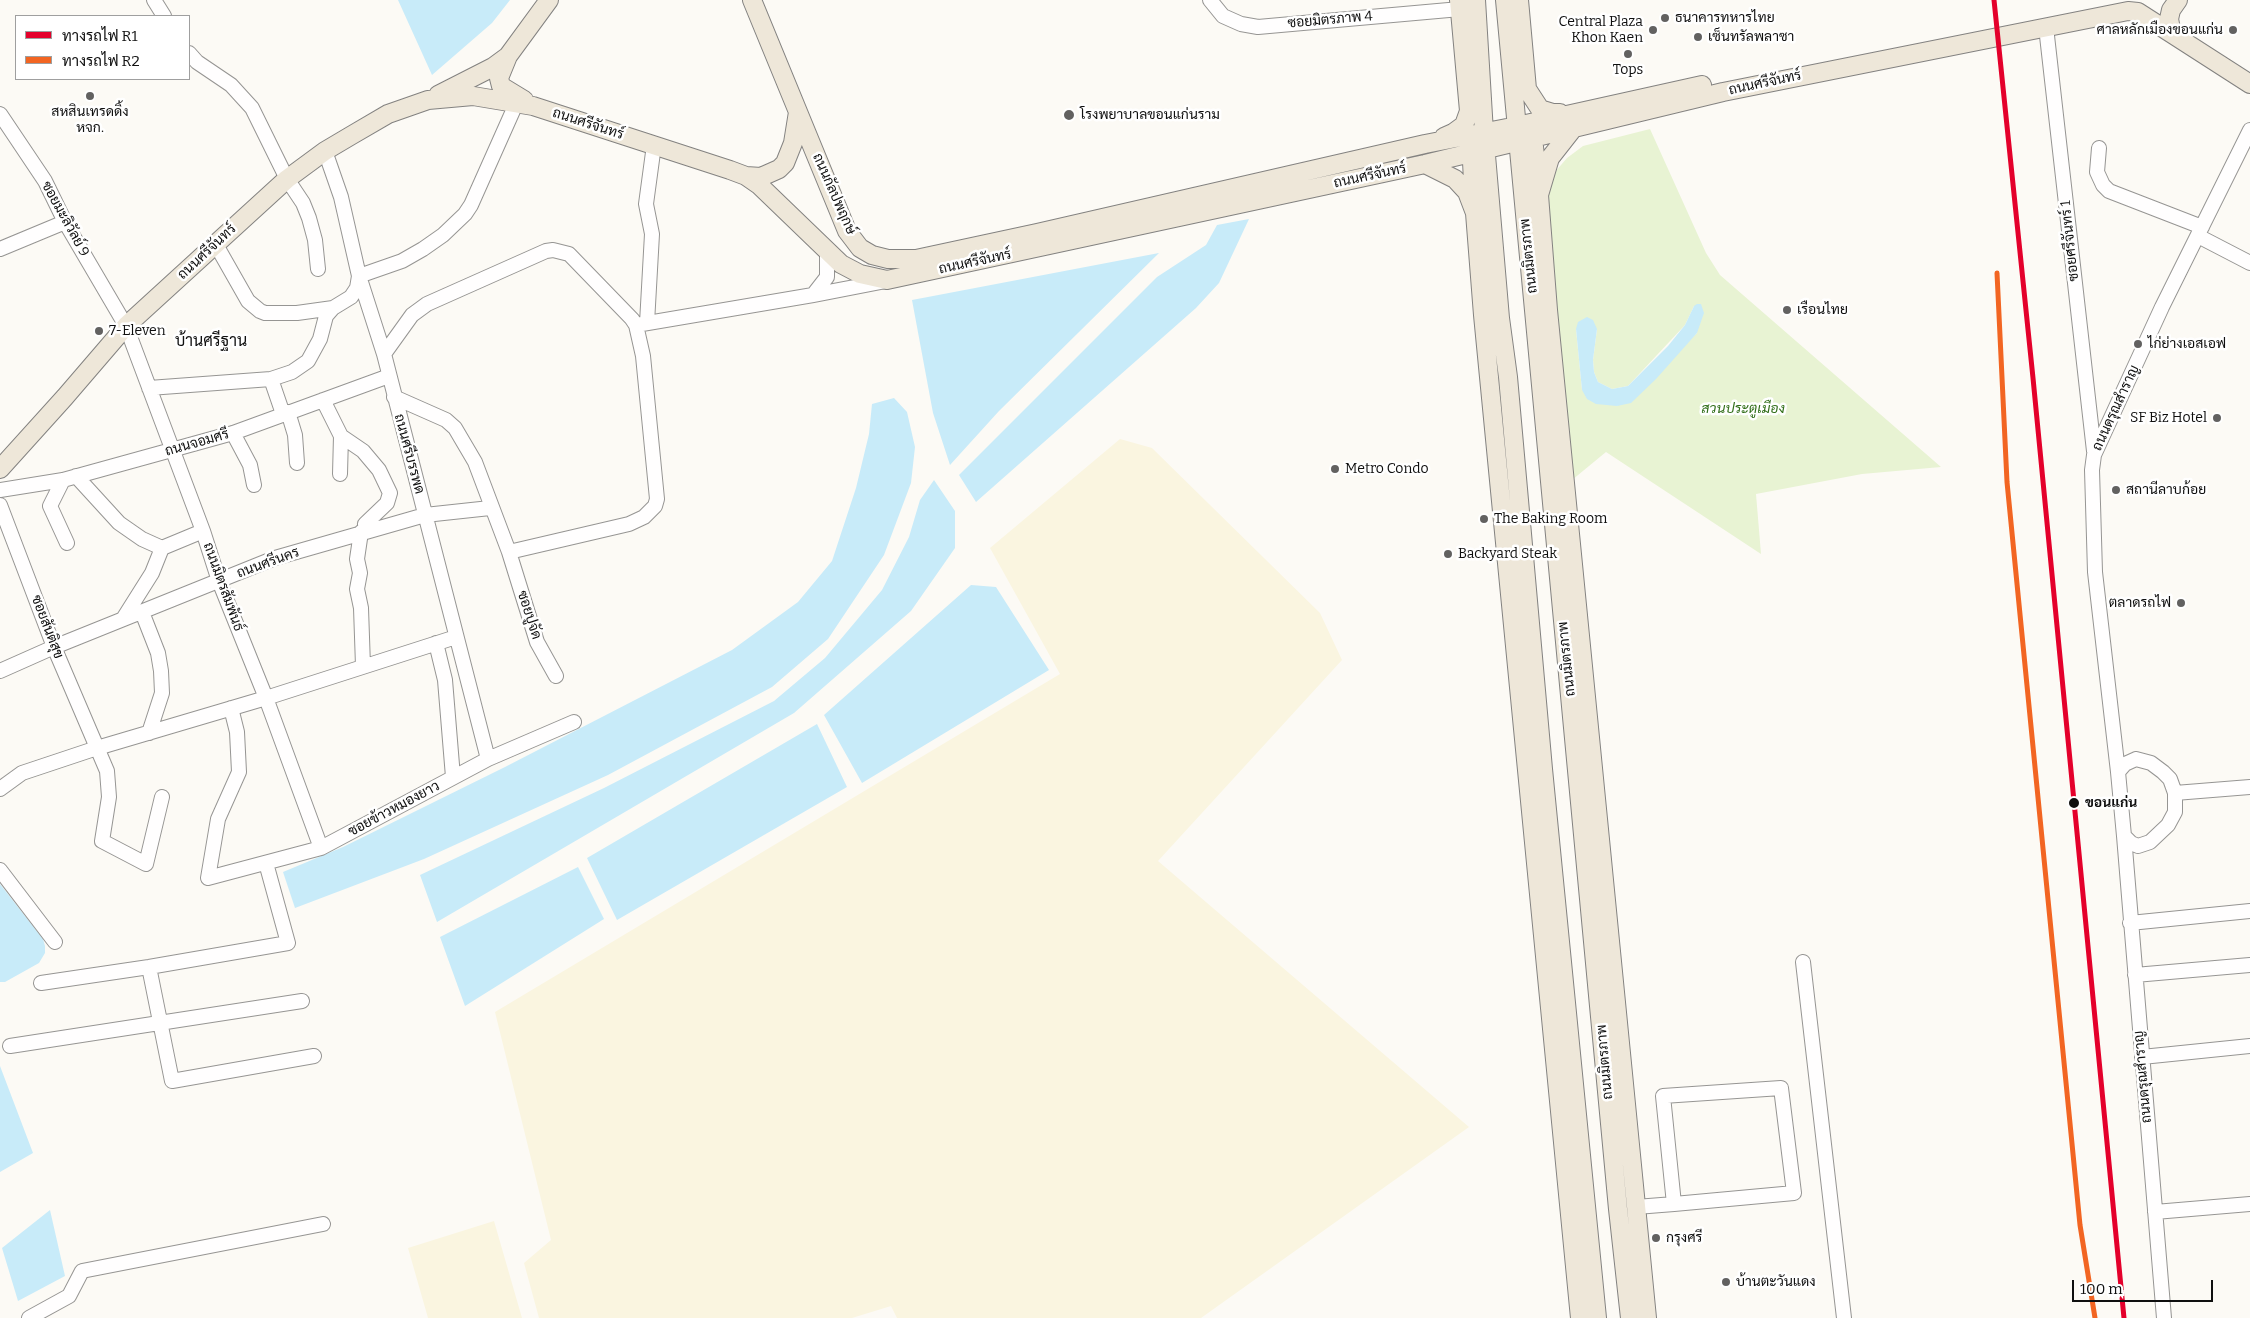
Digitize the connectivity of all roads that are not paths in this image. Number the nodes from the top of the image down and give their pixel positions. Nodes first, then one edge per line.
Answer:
1 (154, 0) edge
2 (548, 0) edge
3 (752, 0) edge
4 (1210, 0) edge
5 (1476, 0) edge
6 (1505, 0) edge
7 (1519, 0) edge
8 (2178, 0) edge
9 (1459, 4) edge
10 (2123, 7) edge
11 (163, 15) edge
12 (2046, 27) junction
13 (2182, 41) junction
14 (190, 54) edge
15 (508, 56) junction
16 (2250, 84) edge
17 (1527, 89) junction
18 (428, 100) junction
19 (524, 105) junction
20 (1469, 111) junction
21 (798, 112) junction
22 (0, 114) edge
23 (1572, 121) junction
24 (2250, 130) edge
25 (1525, 133) junction
26 (1478, 142) junction
27 (1425, 144) junction
28 (654, 145) junction
29 (2098, 148) dead end
30 (325, 151) junction
31 (1425, 164) junction
32 (746, 176) junction
33 (287, 179) junction
34 (1540, 195) junction
35 (1474, 213) junction
36 (65, 222) junction
37 (2200, 231) junction
38 (215, 242) junction
39 (0, 249) edge
40 (828, 253) junction
41 (888, 259) joint
42 (2250, 263) edge
43 (318, 269) dead end
44 (359, 276) junction
45 (887, 280) junction
46 (813, 295) junction
47 (333, 308) junction
48 (1482, 315) junction
49 (1549, 317) junction
50 (641, 324) junction
51 (126, 326) junction
52 (384, 354) junction
53 (1540, 369) junction
54 (389, 376) junction
55 (1508, 377) junction
56 (271, 379) junction
57 (149, 388) junction
58 (394, 397) junction
59 (323, 400) junction
60 (286, 413) junction
61 (233, 433) junction
62 (341, 436) junction
63 (173, 450) junction
64 (2094, 455) junction
65 (298, 463) dead end
66 (0, 469) edge
67 (340, 474) dead end
68 (70, 478) junction
69 (254, 485) dead end
70 (0, 490) edge
71 (0, 505) edge
72 (490, 508) junction
73 (425, 515) junction
74 (204, 531) junction
75 (364, 532) junction
76 (67, 543) dead end
77 (162, 548) junction
78 (509, 552) junction
79 (1524, 564) junction
80 (219, 581) junction
81 (1509, 590) junction
82 (142, 612) junction
83 (123, 619) junction
84 (456, 637) junction
85 (436, 644) junction
86 (54, 647) junction
87 (362, 666) junction
88 (0, 671) edge
89 (556, 676) dead end
90 (1519, 692) junction
91 (1570, 692) junction
92 (266, 698) junction
93 (231, 708) junction
94 (1589, 715) junction
95 (1539, 716) junction
96 (574, 722) dead end
97 (149, 733) junction
98 (2115, 742) junction
99 (97, 748) junction
100 (488, 759) junction
101 (2136, 759) junction
102 (2118, 772) junction
103 (453, 777) junction
104 (2250, 787) edge
105 (0, 789) edge
106 (2175, 794) junction
107 (162, 797) dead end
108 (1598, 815) junction
109 (2124, 836) junction
110 (1584, 838) junction
111 (2150, 842) junction
112 (320, 848) junction
113 (266, 863) junction
114 (0, 870) edge
115 (2128, 876) junction
116 (2250, 911) edge
117 (2130, 923) junction
118 (55, 942) dead end
119 (1802, 962) dead end
120 (2250, 964) edge
121 (149, 967) junction
122 (1563, 970) junction
123 (2135, 975) junction
124 (41, 983) dead end
125 (1549, 999) junction
126 (302, 1001) dead end
127 (160, 1023) junction
128 (10, 1046) dead end
129 (2250, 1046) edge
130 (314, 1056) dead end
131 (2142, 1056) junction
132 (1558, 1099) junction
133 (1578, 1124) junction
134 (1674, 1204) junction
135 (2250, 1204) edge
136 (1636, 1207) junction
137 (2155, 1212) junction
138 (323, 1224) dead end
139 (29, 1318) edge
140 (1580, 1318) edge
141 (1597, 1318) edge
142 (1630, 1318) edge
143 (1647, 1318) edge
144 (1844, 1318) edge
145 (2164, 1318) edge

1 - 11 street
2 - 15 main road
3 - 21 main road, ถนนกัลปพฤกษ์
4 - 9 street, ซอยมิตรภาพ 4
5 - 26 main road
6 - 25 main road, ถนนมิตรภาพ
7 - 17 main road
8 - 13 main road
9 - 20 main road
10 - 12 main road, ถนนศรีจันทร์
10 - 13 main road
10 - 23 main road, ถนนศรีจันทร์
12 - 23 main road, ถนนศรีจันทร์
12 - 64 street, ซอยศรีจันทร์ 1
13 - 16 main road
14 - 33 street
15 - 18 main road
15 - 19 main road
17 - 23 main road
17 - 25 main road
18 - 19 main road, ถนนศรีจันทร์
18 - 30 main road, ถนนศรีจันทร์
19 - 28 main road, ถนนศรีจันทร์
19 - 44 street
20 - 26 main road
20 - 27 main road
21 - 32 main road, ถนนกัลปพฤกษ์
21 - 41 main road, ถนนกัลปพฤกษ์
22 - 36 street, ซอยมะลิวัลย์ 9
23 - 25 main road, ถนนศรีจันทร์
23 - 34 main road
24 - 37 street, ถนนดรุณสำราญ
25 - 26 main road, ถนนศรีจันทร์
25 - 34 main road
25 - 53 main road, ถนนมิตรภาพ
26 - 27 main road, ถนนศรีจันทร์
26 - 31 main road, ถนนศรีจันทร์
26 - 35 main road
26 - 55 main road
27 - 41 main road, ถนนศรีจันทร์
28 - 32 main road, ถนนศรีจันทร์
28 - 50 street
29 - 37 street
30 - 33 main road, ถนนศรีจันทร์
30 - 44 street, ถนนศรีบรรพด
31 - 35 main road
31 - 45 main road, ถนนศรีจันทร์
32 - 40 main road, ถนนศรีจันทร์
33 - 38 main road, ถนนศรีจันทร์
33 - 43 street
34 - 49 main road
35 - 48 main road
36 - 39 street
36 - 51 street, ซอยมะลิวัลย์ 9
37 - 42 street
37 - 64 street, ถนนดรุณสำราญ
38 - 47 street
38 - 51 main road, ถนนศรีจันทร์
40 - 45 main road, ถนนศรีจันทร์
40 - 46 street
44 - 47 street
44 - 52 street, ถนนศรีบรรพด
45 - 46 street
46 - 50 street
47 - 56 street
48 - 55 main road
48 - 81 main road
49 - 53 main road
49 - 94 main road, ถนนมิตรภาพ
50 - 52 street
50 - 78 street
51 - 57 street, ถนนมิตรสัมพันธ์
51 - 66 main road, ถนนศรีจันทร์
52 - 54 street, ถนนศรีบรรพด
53 - 91 main road, ถนนมิตรภาพ
54 - 58 street, ถนนศรีบรรพด
54 - 59 street, ถนนจอมศรี
55 - 79 main road
56 - 57 street
56 - 60 street
57 - 63 street, ถนนมิตรสัมพันธ์
58 - 72 street, ซอยปูจัด
58 - 73 street, ถนนศรีบรรพด
59 - 60 street, ถนนจอมศรี
59 - 62 street
60 - 61 street, ถนนจอมศรี
60 - 65 street
61 - 63 street, ถนนจอมศรี
61 - 69 street
62 - 67 street
62 - 75 street
63 - 68 street, ถนนจอมศรี
63 - 74 street, ถนนมิตรสัมพันธ์
64 - 98 street, ถนนดรุณสำราญ
68 - 70 street, ถนนจอมศรี
68 - 76 street
68 - 77 street
71 - 86 street, ซอยสันติสุข
72 - 73 street, ถนนศรีนคร
72 - 78 street, ซอยปูจัด
73 - 75 street, ถนนศรีนคร
73 - 84 street, ถนนศรีบรรพด
74 - 77 street
74 - 80 street, ถนนมิตรสัมพันธ์
75 - 80 street, ถนนศรีนคร
75 - 87 street
77 - 83 street
78 - 89 street, ซอยปูจัด
79 - 81 main road
79 - 95 main road
80 - 82 street, ถนนศรีนคร
80 - 92 street, ถนนมิตรสัมพันธ์
81 - 90 main road
82 - 83 street, ถนนศรีนคร
82 - 97 street
83 - 86 street, ถนนศรีนคร
84 - 85 street
84 - 100 street, ถนนศรีบรรพด
85 - 87 street
85 - 103 street
86 - 88 street, ถนนศรีนคร
86 - 99 street, ซอยสันติสุข
87 - 92 street
90 - 95 main road
90 - 125 main road
91 - 94 main road
91 - 110 main road, ถนนมิตรภาพ
92 - 93 street
92 - 112 street, ถนนมิตรสัมพันธ์
93 - 97 street
93 - 113 street, ซอยข้าวหมองยาว
94 - 108 main road, ถนนมิตรภาพ
95 - 122 main road
96 - 100 street, ซอยข้าวหมองยาว
97 - 99 street
98 - 101 street
98 - 102 street, ถนนดรุณสำราญ
99 - 105 street
99 - 107 street, ซอยสันติสุข
100 - 103 street, ซอยข้าวหมองยาว
101 - 102 street
101 - 106 street
102 - 109 street
103 - 112 street, ซอยข้าวหมองยาว
104 - 106 street
106 - 111 street
108 - 110 main road
108 - 136 main road, ถนนมิตรภาพ
109 - 111 street
109 - 115 street, ถนนดรุณสำราญ
110 - 142 main road, ถนนมิตรภาพ
111 - 115 street
112 - 113 street, ซอยข้าวหมองยาว
113 - 121 street
114 - 118 street
115 - 117 street, ถนนดรุณสำราญ
116 - 117 street
117 - 123 street, ถนนดรุณสำราญ
119 - 144 street
120 - 123 street
121 - 124 street
121 - 127 street
122 - 125 main road
122 - 133 main road
123 - 131 street, ถนนดรุณสำราญ
125 - 132 main road
126 - 127 street
127 - 128 street
127 - 130 street
129 - 131 street
131 - 137 street, ถนนดรุณสำราญ
132 - 133 main road
132 - 140 main road
133 - 141 main road
134 - 134 street
134 - 136 street
135 - 137 street
136 - 143 main road, ถนนมิตรภาพ
137 - 145 street, ถนนดรุณสำราญ
138 - 139 street

